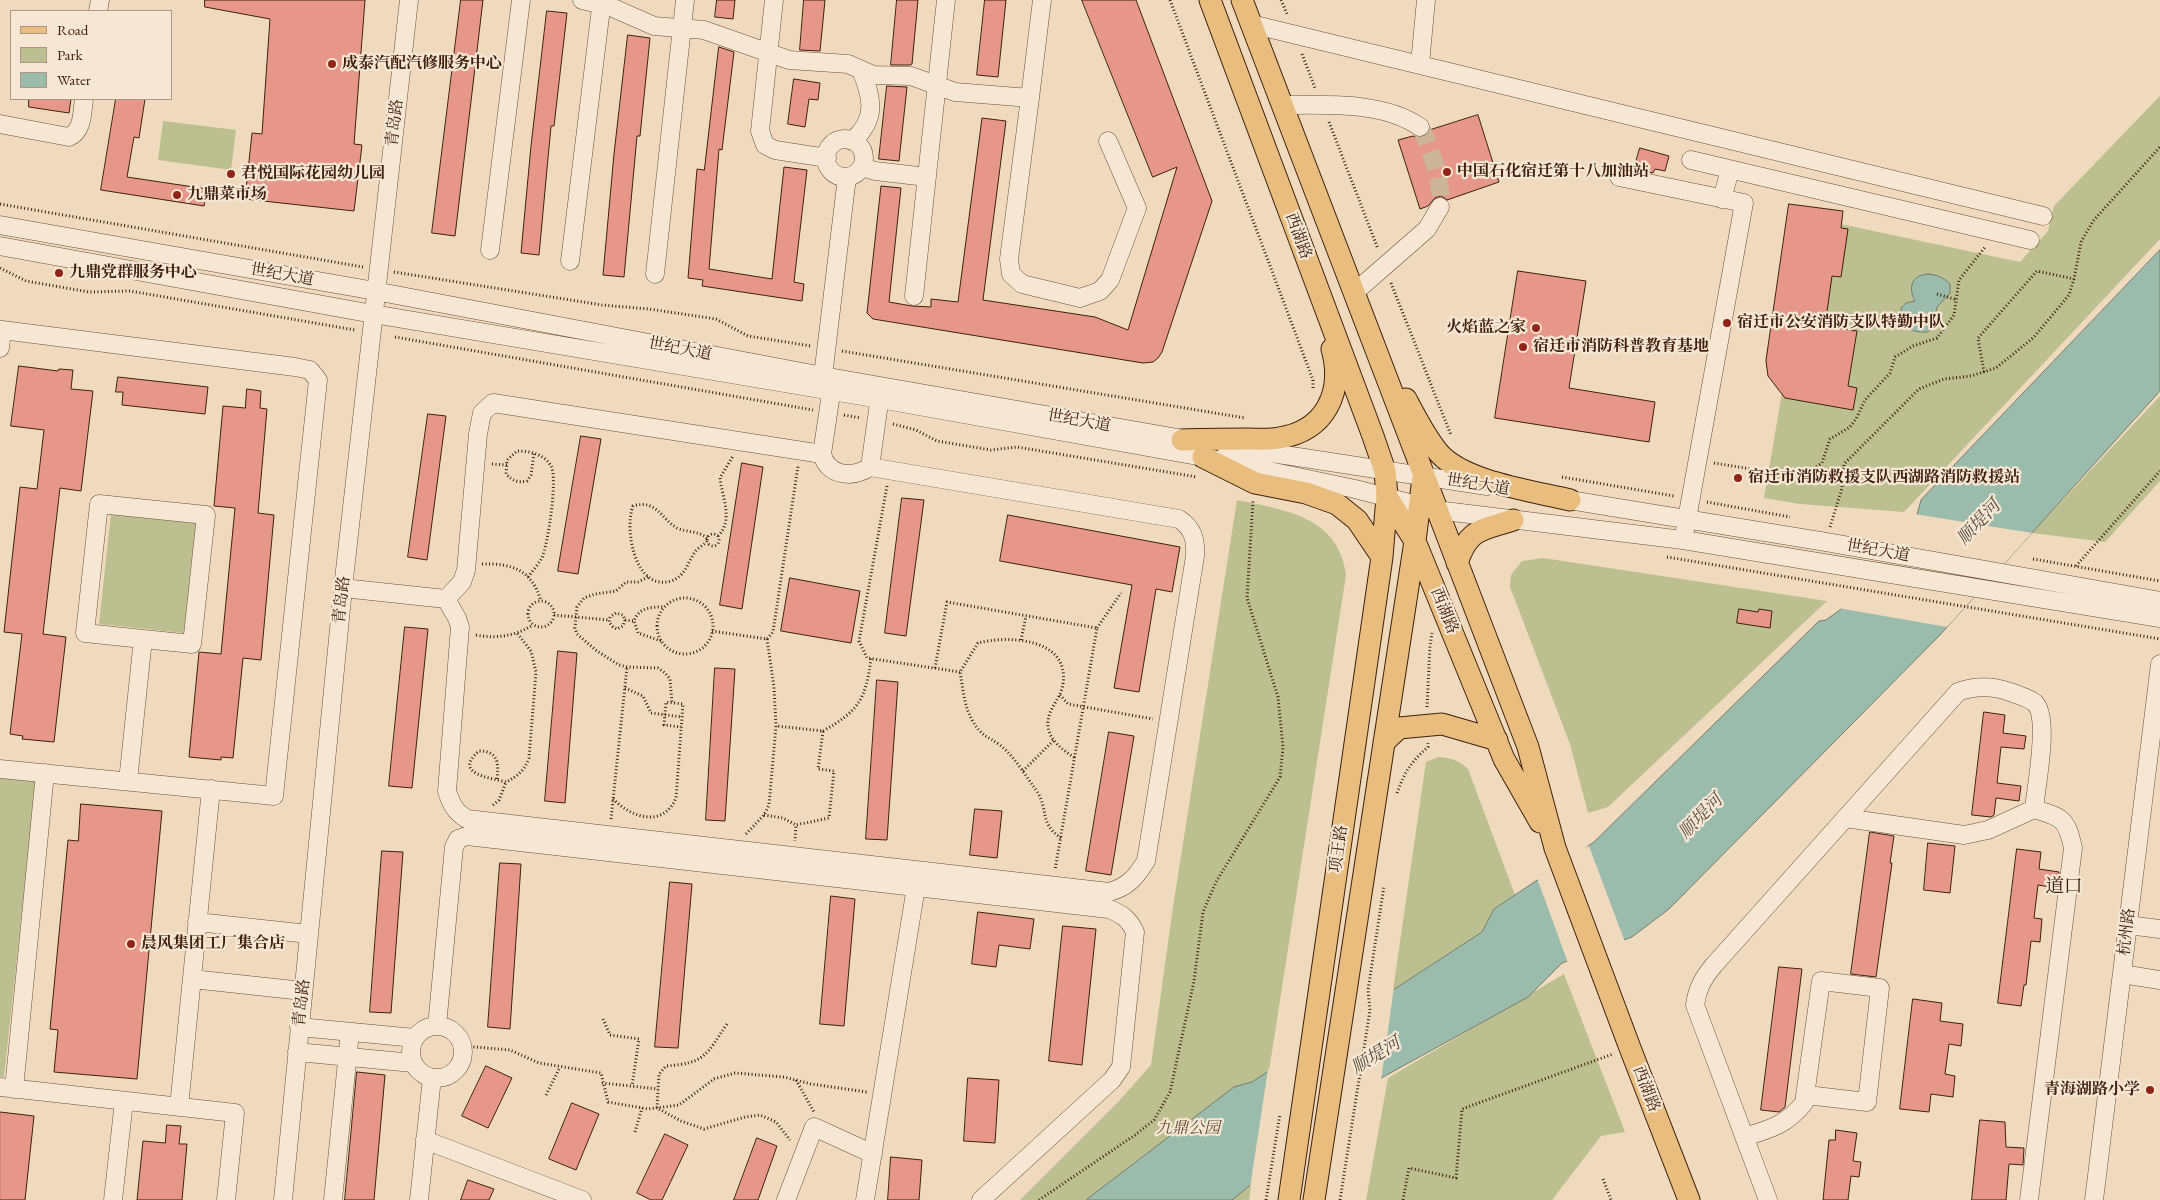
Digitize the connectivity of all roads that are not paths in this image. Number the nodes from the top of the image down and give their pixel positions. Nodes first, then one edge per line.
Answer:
1 (409, 0) edge
2 (521, 0) edge
3 (582, 0) edge
4 (685, 0) edge
5 (774, 0) edge
6 (946, 0) edge
7 (1042, 0) edge
8 (1210, 0) edge
9 (1242, 0) edge
10 (1426, 0) edge
11 (602, 2) edge
12 (1251, 24) junction
13 (682, 28) junction
14 (769, 53) junction
15 (1420, 64) junction
16 (861, 70) junction
17 (937, 84) junction
18 (1030, 98) junction
19 (84, 100) edge
20 (1282, 105) junction
21 (0, 124) edge
22 (1420, 127) tunnel mouth
23 (852, 141) junction
24 (1108, 141) dead end
25 (827, 158) junction
26 (1690, 160) dead end
27 (862, 167) junction
28 (1730, 170) junction
29 (847, 177) junction
30 (927, 177) junction
31 (1619, 177) dead end
32 (1722, 199) junction
33 (1440, 207) tunnel mouth
34 (2042, 216) dead end
35 (0, 225) edge
36 (2030, 240) dead end
37 (0, 246) edge
38 (490, 250) dead end
39 (1304, 253) junction
40 (1339, 254) junction
41 (570, 262) dead end
42 (656, 274) dead end
43 (375, 291) junction
44 (1356, 291) junction
45 (914, 296) dead end
46 (372, 314) junction
47 (1, 330) edge
48 (0, 348) edge
49 (830, 381) junction
50 (881, 392) junction
51 (1182, 440) junction
52 (822, 454) junction
53 (1203, 457) junction
54 (870, 467) junction
55 (1385, 471) junction
56 (1423, 476) junction
57 (1387, 497) junction
58 (1570, 500) junction
59 (1428, 508) junction
60 (1688, 519) junction
61 (1513, 520) junction
62 (1683, 540) junction
63 (1416, 541) junction
64 (1382, 557) junction
65 (1456, 563) junction
66 (343, 588) junction
67 (446, 599) junction
68 (2160, 600) edge
69 (2160, 618) edge
70 (143, 640) junction
71 (2160, 664) edge
72 (1496, 740) junction
73 (1384, 742) junction
74 (0, 768) edge
75 (45, 773) junction
76 (128, 781) junction
77 (211, 789) junction
78 (2034, 809) junction
79 (1845, 818) junction
80 (1555, 848) junction
81 (916, 887) junction
82 (198, 922) junction
83 (2128, 925) junction
84 (2160, 930) edge
85 (309, 934) junction
86 (2122, 974) junction
87 (192, 979) junction
88 (2160, 980) edge
89 (303, 991) junction
90 (436, 1026) junction
91 (299, 1027) junction
92 (350, 1032) junction
93 (415, 1038) junction
94 (297, 1052) junction
95 (347, 1057) junction
96 (413, 1063) junction
97 (432, 1078) junction
98 (7, 1088) edge
99 (1807, 1095) dead end
100 (124, 1101) junction
101 (179, 1107) junction
102 (1744, 1137) junction
103 (425, 1140) junction
104 (873, 1154) junction
105 (113, 1200) edge
106 (226, 1200) edge
107 (283, 1200) edge
108 (333, 1200) edge
109 (419, 1200) edge
110 (582, 1200) edge
111 (786, 1200) edge
112 (865, 1200) edge
113 (981, 1200) edge
114 (1289, 1200) edge
115 (1314, 1200) edge
116 (1690, 1200) edge
117 (1768, 1200) edge
118 (2029, 1200) edge
119 (2094, 1200) edge

1 - 43 street, 青岛路
2 - 38 street
3 - 11 street
4 - 13 street
5 - 14 street
6 - 17 street
7 - 18 street
8 - 39 main road, 西湖路
9 - 12 main road, 西湖路
10 - 15 street
11 - 13 street
11 - 41 street
12 - 15 street
12 - 20 main road, 西湖路
13 - 14 street
13 - 42 street
14 - 16 street
14 - 25 street
15 - 34 street
16 - 17 street
16 - 23 street
17 - 18 street
17 - 30 street
18 - 24 street
19 - 21 street
20 - 22 street
20 - 40 main road, 西湖路
23 - 25 street
23 - 27 street
25 - 29 street
26 - 28 street
27 - 29 street
27 - 30 street
28 - 32 street
28 - 36 street
29 - 49 street
30 - 45 street
31 - 32 street
32 - 60 street
33 - 44 street
35 - 43 street, 世纪大道
37 - 46 street, 世纪大道
39 - 51 main road
39 - 55 main road, 西湖路
40 - 44 main road
40 - 56 main road, 西湖路
43 - 46 street, 青岛路
43 - 49 street, 世纪大道
44 - 58 main road
46 - 49 street, 世纪大道
46 - 66 street, 青岛路
47 - 48 street
47 - 77 street
49 - 50 street, 世纪大道
49 - 52 street
50 - 51 street, 世纪大道
50 - 53 street, 世纪大道
50 - 54 street
51 - 55 street, 世纪大道
52 - 54 street
52 - 67 street
53 - 57 street, 世纪大道
53 - 64 main road
54 - 67 street
55 - 56 street, 世纪大道
55 - 57 main road, 西湖路
56 - 58 street, 世纪大道
56 - 59 main road, 西湖路
57 - 59 street, 世纪大道
57 - 63 main road, 西湖路
57 - 64 main road, 项王路
58 - 60 street, 世纪大道
59 - 61 street, 世纪大道
59 - 63 main road, 项王路
59 - 65 main road, 西湖路
60 - 62 street
60 - 68 street, 世纪大道
61 - 62 street, 世纪大道
61 - 65 main road
62 - 69 street, 世纪大道
63 - 72 main road, 西湖路
63 - 73 main road, 项王路
64 - 114 main road, 项王路
65 - 80 main road, 西湖路
66 - 67 street
66 - 85 street, 青岛路
70 - 70 street
70 - 76 street
71 - 83 street, 杭州路
72 - 73 main road
72 - 80 main road, 西湖路
73 - 115 main road, 项王路
74 - 75 street
75 - 76 street
75 - 98 street
76 - 77 street
77 - 82 street
78 - 79 street
78 - 79 street
78 - 118 street
79 - 102 street
80 - 116 main road, 西湖路
81 - 90 street
81 - 104 street
81 - 113 street
82 - 85 street
82 - 87 street
83 - 84 street
83 - 86 street, 杭州路
85 - 89 street, 青岛路
86 - 88 street
86 - 119 street, 杭州路
87 - 89 street
87 - 101 street
89 - 91 street, 青岛路
90 - 93 street
90 - 97 street
91 - 92 street
91 - 94 street, 青岛路
92 - 93 street
92 - 95 street
93 - 96 street
94 - 95 street
94 - 107 street, 青岛路
95 - 96 street
95 - 108 street
96 - 97 street
97 - 103 street
98 - 100 street
99 - 102 street
100 - 101 street
100 - 105 street
101 - 106 street
102 - 117 street
103 - 109 street
103 - 110 street
104 - 111 street
104 - 112 street

